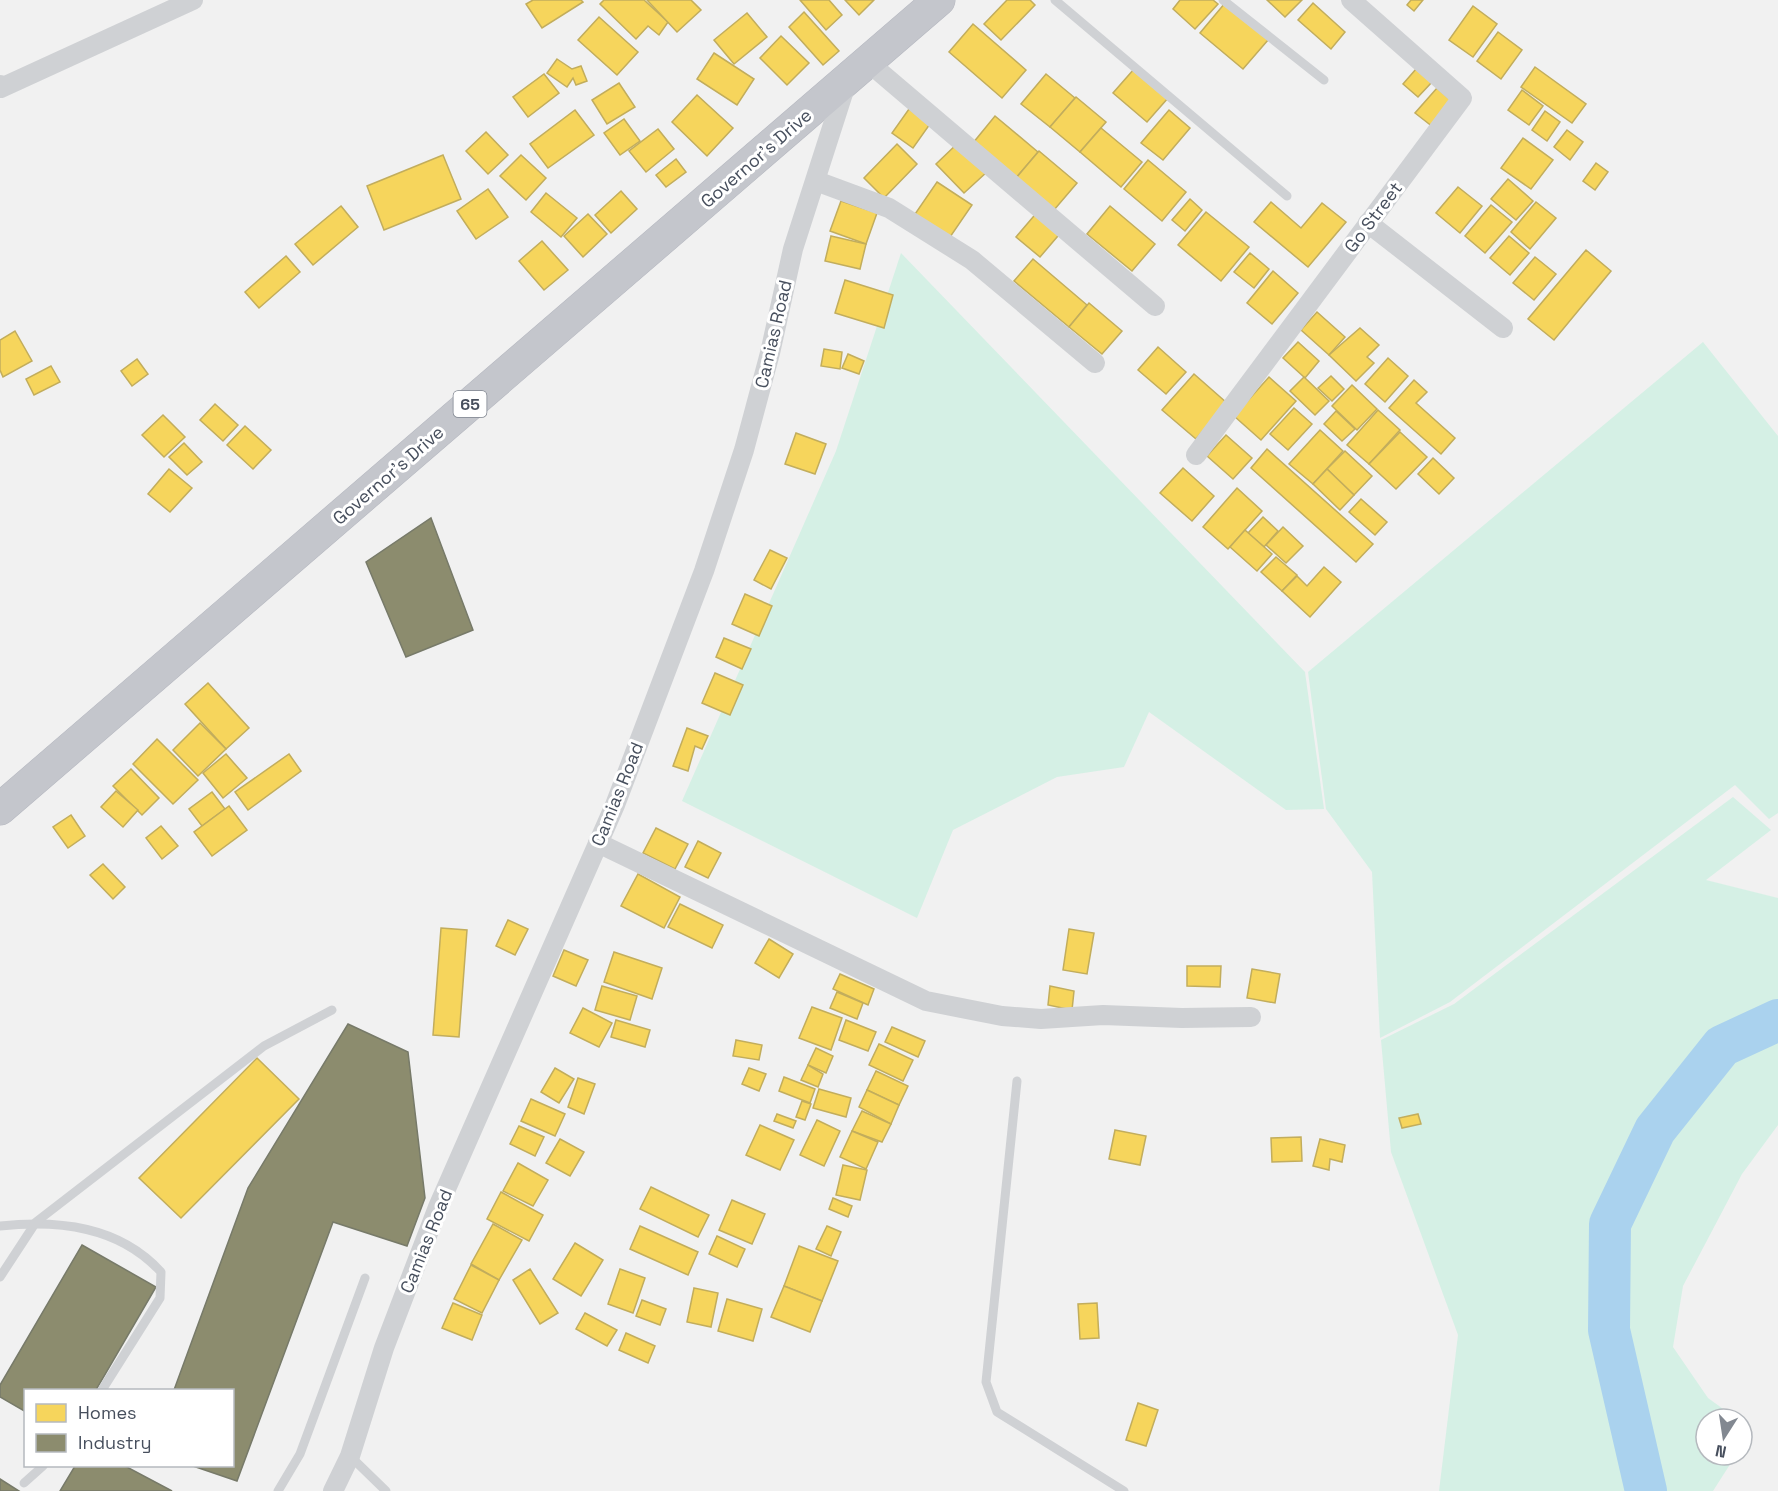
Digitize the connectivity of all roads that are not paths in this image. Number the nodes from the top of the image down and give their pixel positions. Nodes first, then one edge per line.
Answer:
1 (193, 0) edge
2 (939, 0) edge
3 (1055, 0) edge
4 (1223, 0) edge
5 (1351, 0) edge
6 (858, 70) junction
7 (1324, 80) dead end
8 (0, 87) edge
9 (816, 181) junction
10 (1287, 196) dead end
11 (1368, 223) junction
12 (1155, 306) dead end
13 (1503, 328) dead end
14 (1095, 363) dead end
15 (1196, 455) dead end
16 (0, 809) edge
17 (598, 843) junction
18 (332, 1010) dead end
19 (1251, 1017) dead end
20 (1017, 1081) dead end
21 (36, 1222) junction
22 (0, 1226) edge
23 (0, 1277) edge
24 (364, 1278) dead end
25 (103, 1389) edge
26 (350, 1456) junction
27 (42, 1467) edge
28 (24, 1483) dead end
29 (278, 1491) edge
30 (333, 1491) edge
31 (386, 1491) edge
32 (1124, 1491) edge

1 - 8 street
2 - 6 highway, Governor's Drive / 65
3 - 10 lane
4 - 7 lane
5 - 11 street, Go Street
6 - 9 street, Camias Road
6 - 12 street
6 - 16 highway, Governor's Drive / 65
9 - 14 street
9 - 17 street, Camias Road
11 - 13 street
11 - 15 street, Go Street
17 - 19 street
17 - 26 street, Camias Road
18 - 21 lane
20 - 32 lane
21 - 22 lane
21 - 23 lane
21 - 25 lane
24 - 29 lane
26 - 30 street, Camias Road
26 - 31 lane
27 - 28 lane

